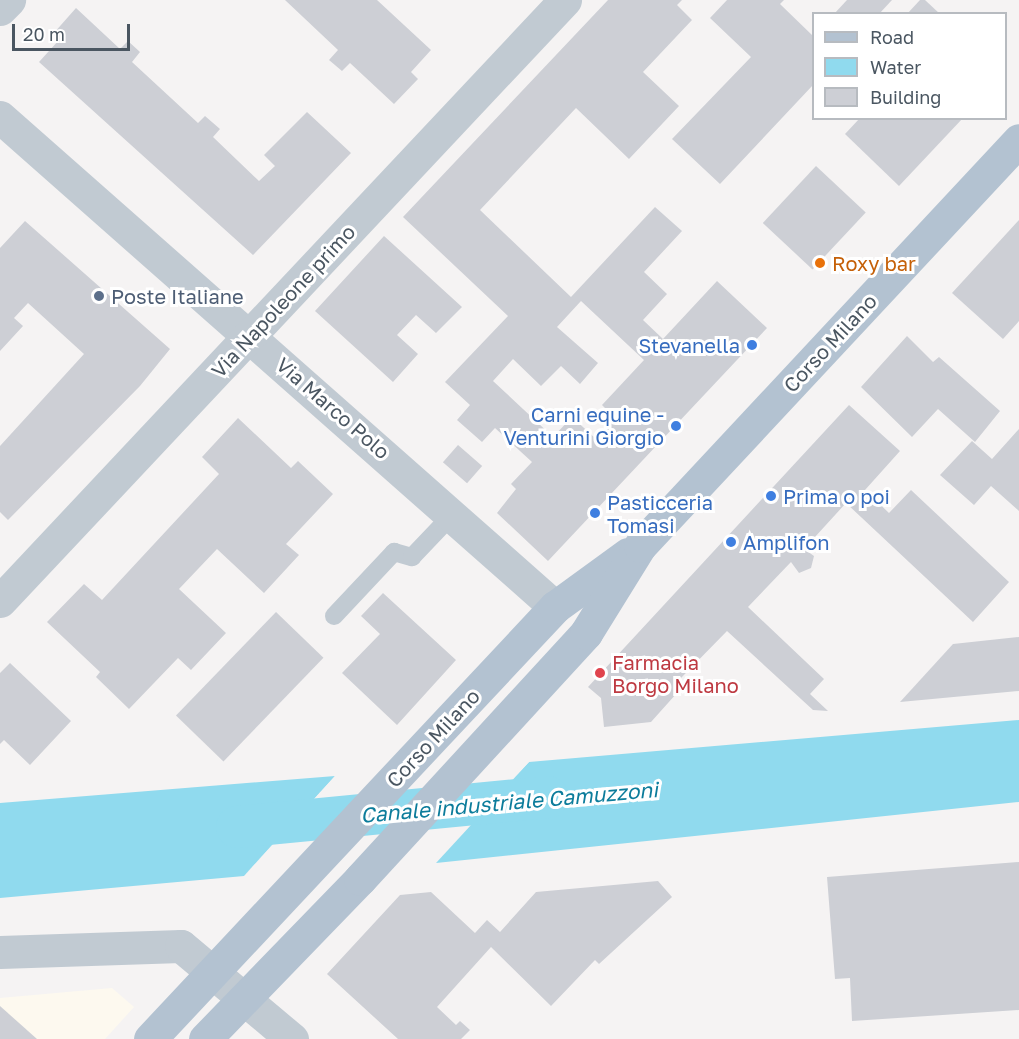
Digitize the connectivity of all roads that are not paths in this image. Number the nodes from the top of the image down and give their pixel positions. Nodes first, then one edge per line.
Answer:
1 (9, 0) edge
2 (565, 0) edge
3 (0, 9) edge
4 (0, 117) edge
5 (1019, 140) edge
6 (250, 336) junction
7 (453, 514) junction
8 (640, 546) junction
9 (3, 591) edge
10 (555, 607) junction
11 (334, 616) dead end
12 (0, 952) edge
13 (214, 971) junction
14 (245, 999) junction
15 (150, 1039) edge
16 (205, 1039) edge
17 (292, 1039) edge

1 - 3 street
2 - 6 street, Via Napoleone primo
4 - 6 street, Via Marco Polo
5 - 8 main road, Corso Milano
6 - 7 street, Via Marco Polo
6 - 9 street, Via Napoleone primo
7 - 10 street, Via Marco Polo
7 - 11 lane
8 - 10 main road, Corso Milano
8 - 14 main road, Corso Milano
10 - 13 main road, Corso Milano
12 - 13 street
13 - 14 street
13 - 15 main road, Corso Milano
14 - 16 main road, Corso Milano
14 - 17 street

